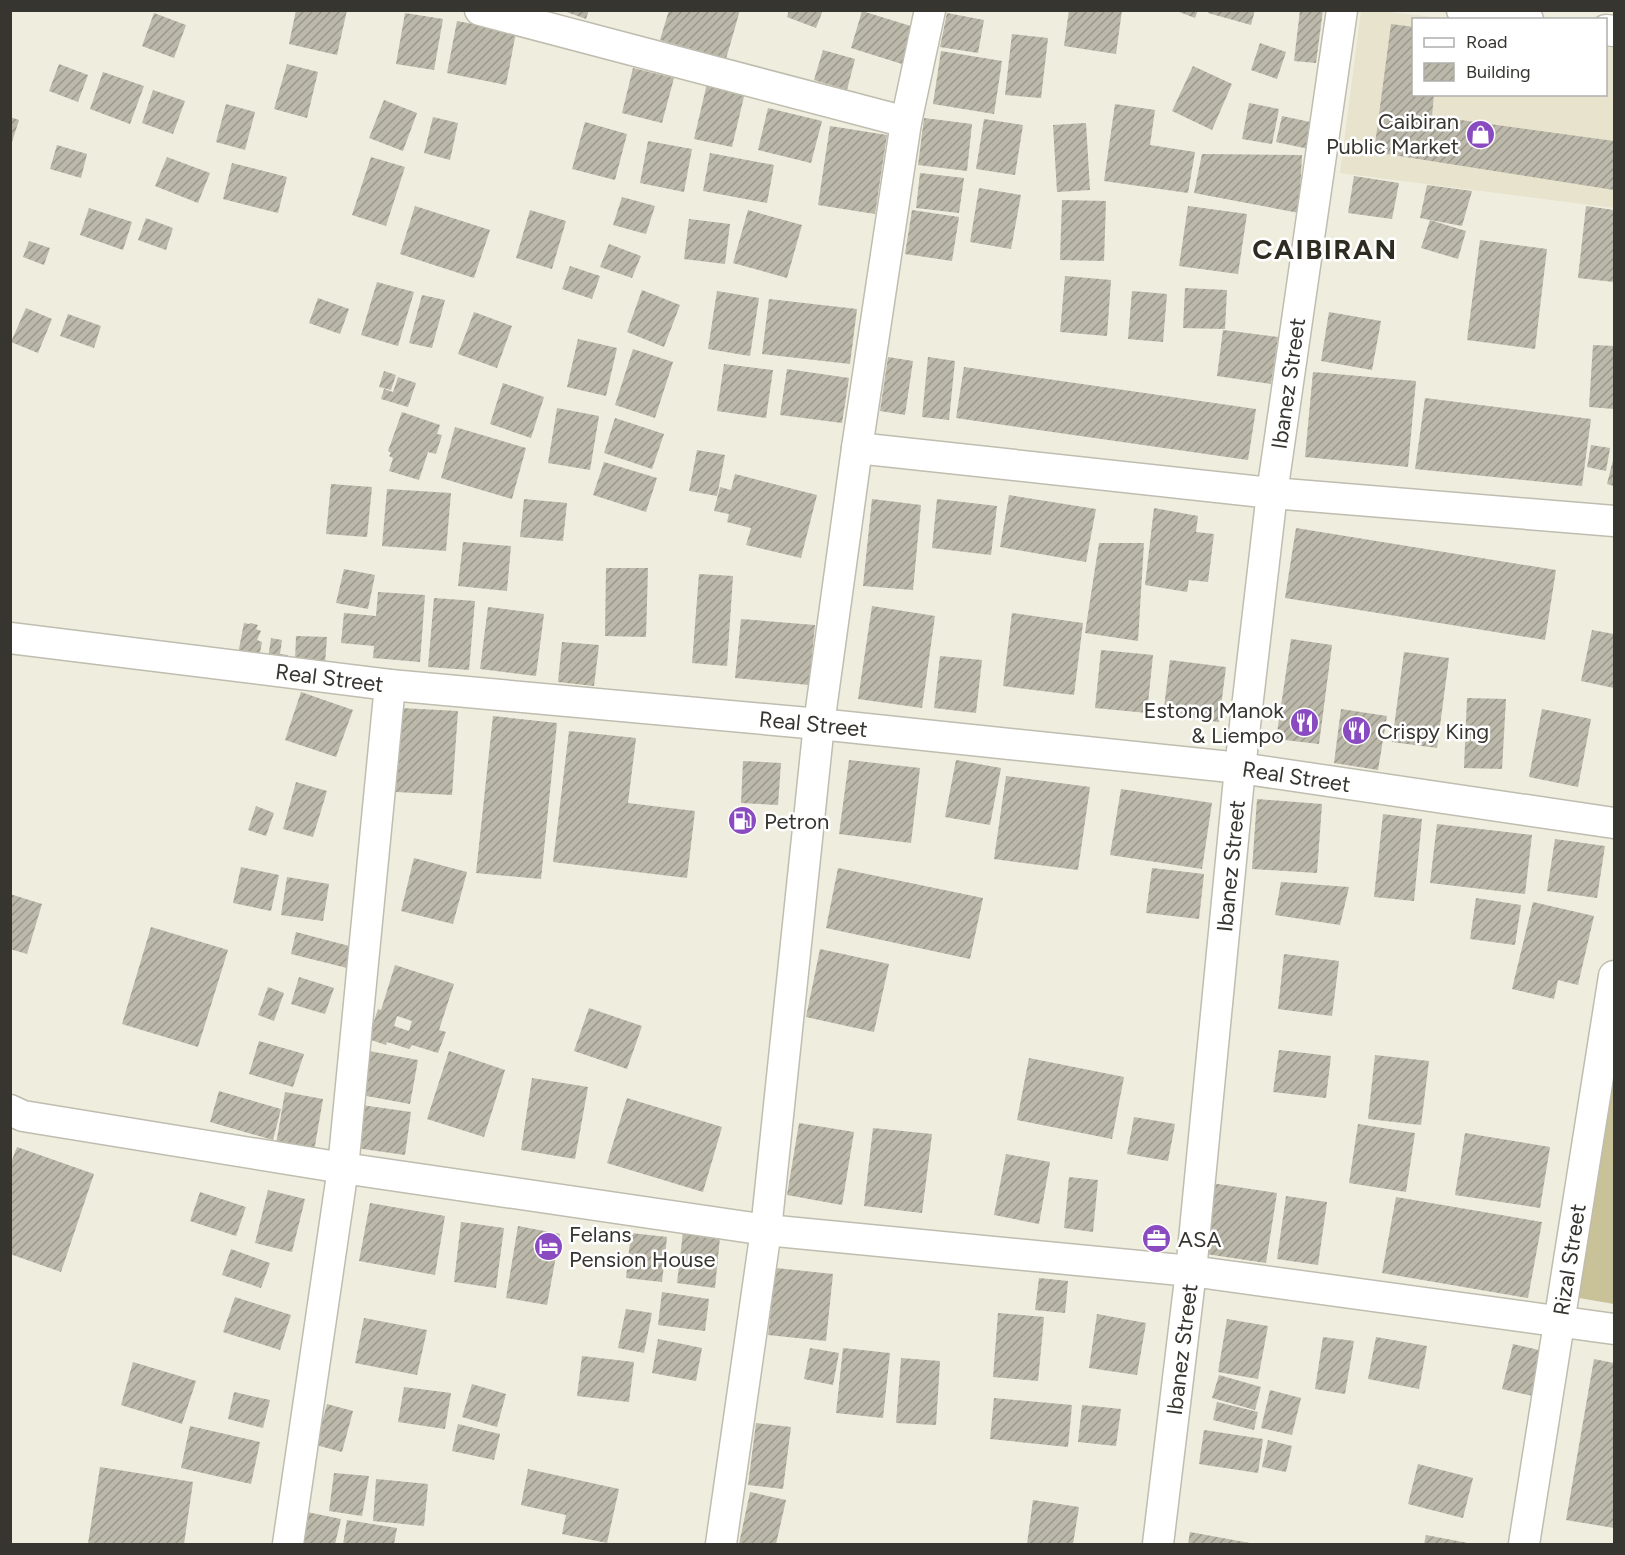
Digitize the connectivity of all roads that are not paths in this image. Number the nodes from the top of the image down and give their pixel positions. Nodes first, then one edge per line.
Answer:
1 (480, 10) edge
2 (930, 10) edge
3 (1342, 10) edge
4 (1462, 10) edge
5 (1515, 18) edge
6 (906, 122) junction
7 (857, 448) junction
8 (1272, 493) junction
9 (1614, 521) edge
10 (10, 638) edge
11 (390, 685) junction
12 (819, 724) junction
13 (1240, 768) junction
14 (1614, 823) edge
15 (1614, 976) edge
16 (10, 1110) edge
17 (343, 1168) junction
18 (766, 1230) junction
19 (1191, 1271) junction
20 (1559, 1321) junction
21 (1614, 1329) edge
22 (288, 1545) edge
23 (721, 1545) edge
24 (1158, 1545) edge
25 (1524, 1545) edge

1 - 6 street
2 - 6 street
3 - 8 street, Ibanez Street
4 - 5 street
6 - 7 street
7 - 8 street
7 - 12 street
8 - 9 street
8 - 13 street, Ibanez Street
10 - 11 street, Real Street
11 - 12 street, Real Street
11 - 17 street
12 - 13 street, Real Street
12 - 18 street
13 - 14 street, Real Street
13 - 19 street, Ibanez Street
15 - 20 street, Rizal Street
16 - 17 street
17 - 18 street
17 - 22 street
18 - 19 street
18 - 23 street
19 - 20 street
19 - 24 street, Ibanez Street
20 - 21 street
20 - 25 street, Rizal Street

